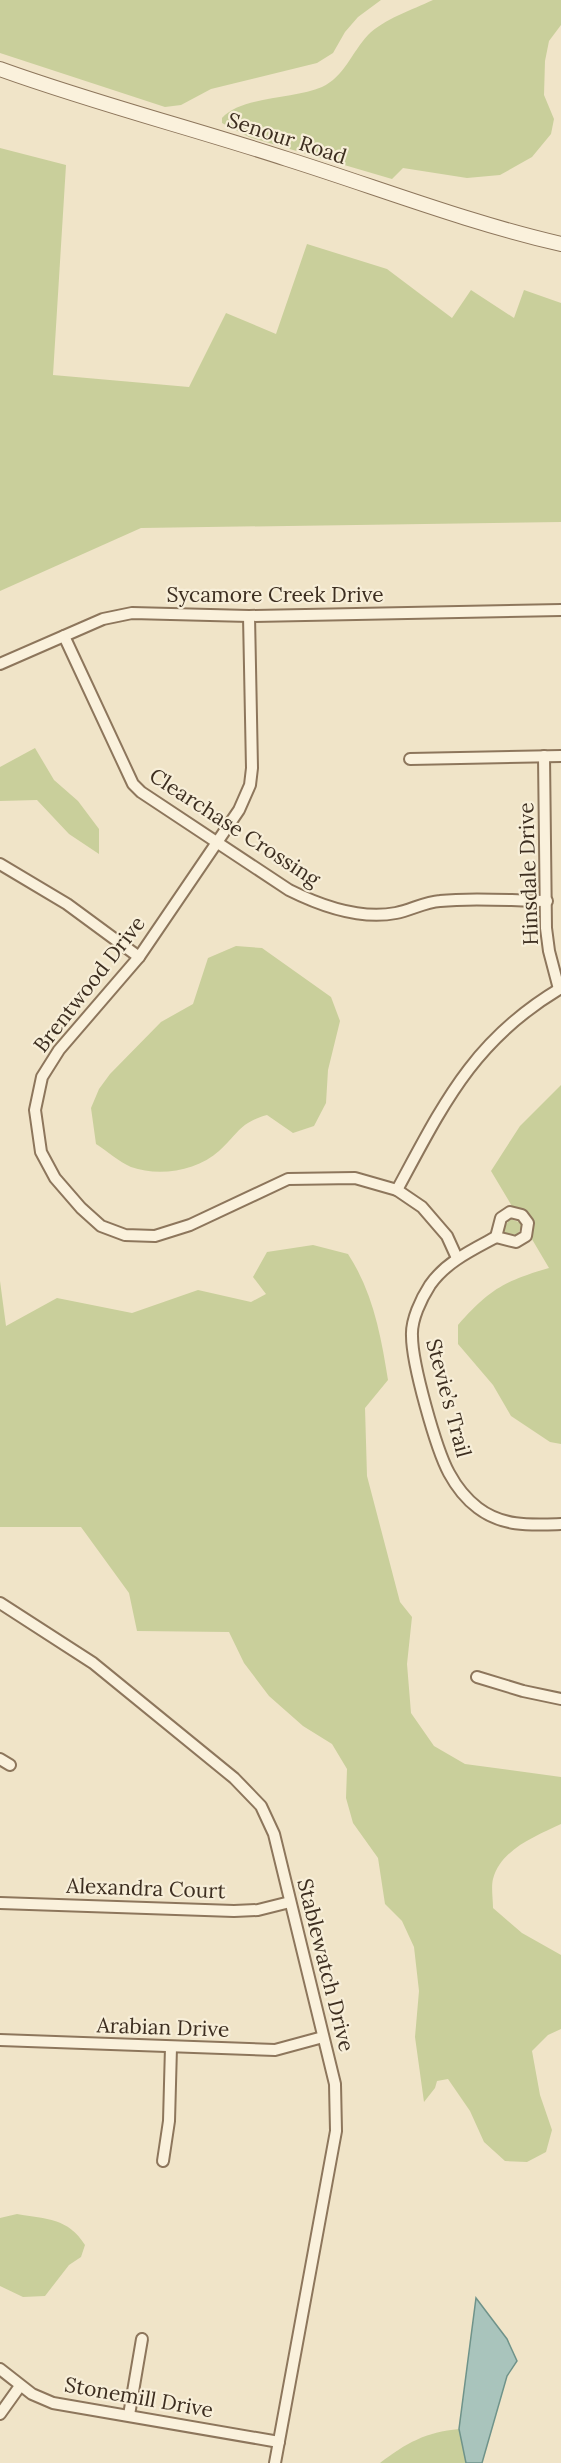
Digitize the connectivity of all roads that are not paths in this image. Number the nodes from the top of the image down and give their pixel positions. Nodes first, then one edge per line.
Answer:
1 (0, 69) edge
2 (561, 244) edge
3 (561, 610) edge
4 (249, 616) junction
5 (64, 636) junction
6 (0, 664) edge
7 (544, 756) junction
8 (561, 756) edge
9 (411, 759) dead end
10 (218, 842) junction
11 (0, 864) edge
12 (547, 900) junction
13 (139, 957) junction
14 (560, 989) edge
15 (398, 1190) junction
16 (496, 1238) dead end
17 (457, 1258) junction
18 (561, 1524) edge
19 (0, 1603) edge
20 (477, 1677) dead end
21 (561, 1700) edge
22 (290, 1902) junction
23 (0, 1903) edge
24 (323, 2037) junction
25 (0, 2040) edge
26 (171, 2047) junction
27 (163, 2161) dead end
28 (142, 2339) dead end
29 (0, 2369) edge
30 (20, 2386) junction
31 (0, 2414) edge
32 (129, 2415) junction
33 (279, 2442) junction
34 (275, 2463) edge

1 - 2 street, Senour Road
3 - 4 street, Sycamore Creek Drive
4 - 5 street, Sycamore Creek Drive
4 - 10 street, Brentwood Drive
5 - 6 street, Sycamore Creek Drive
5 - 10 street, Clearchase Crossing
7 - 8 street
7 - 9 street
7 - 12 street, Hinsdale Drive
10 - 12 street, Clearchase Crossing
10 - 13 street, Brentwood Drive
11 - 13 street
12 - 14 street, Hinsdale Drive
13 - 15 street, Brentwood Drive
14 - 15 street
15 - 17 street, Brentwood Drive
16 - 17 street, Stevie’s Trail
17 - 18 street, Stevie’s Trail
19 - 22 street, Stablewatch Drive
20 - 21 street
22 - 23 street, Alexandra Court
22 - 24 street, Stablewatch Drive
24 - 26 street, Arabian Drive
24 - 33 street, Stablewatch Drive
25 - 26 street, Arabian Drive
26 - 27 street
28 - 32 street
29 - 30 street, Stonemill Drive
30 - 31 street
30 - 32 street, Stonemill Drive
32 - 33 street, Stonemill Drive
33 - 34 street, Stablewatch Drive

